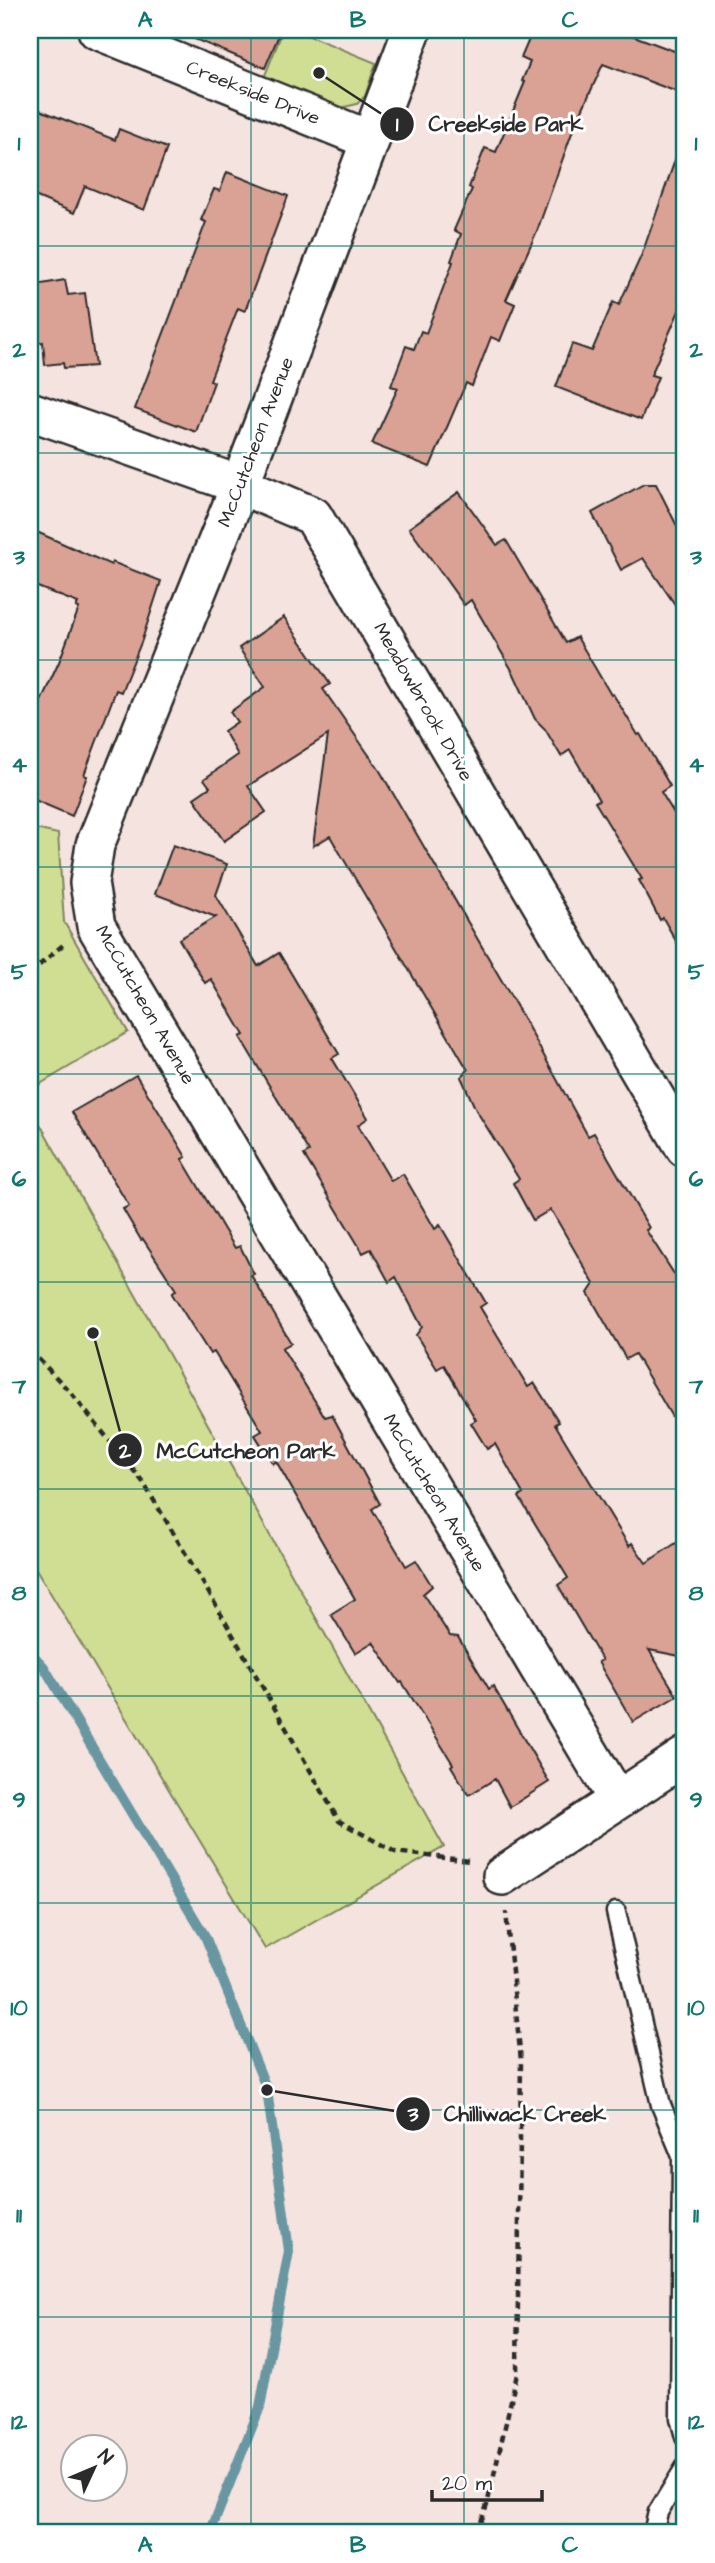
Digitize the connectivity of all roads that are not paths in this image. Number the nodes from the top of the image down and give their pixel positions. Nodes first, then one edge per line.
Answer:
1 (97, 30) edge
2 (412, 30) edge
3 (370, 140) junction
4 (30, 411) edge
5 (240, 485) junction
6 (685, 1149) edge
7 (685, 1756) edge
8 (617, 1799) junction
9 (502, 1876) road end
10 (616, 1912) dead end
11 (684, 2156) edge
12 (685, 2437) edge
13 (685, 2469) edge
14 (653, 2533) edge

1 - 3 street, Creekside Drive
2 - 3 street, McCutcheon Avenue
3 - 5 street, McCutcheon Avenue
4 - 5 street, Meadowbrook Drive
5 - 6 street, Meadowbrook Drive
5 - 8 street, McCutcheon Avenue
7 - 8 street
8 - 9 street
10 - 11 lane
11 - 12 lane
13 - 14 lane

